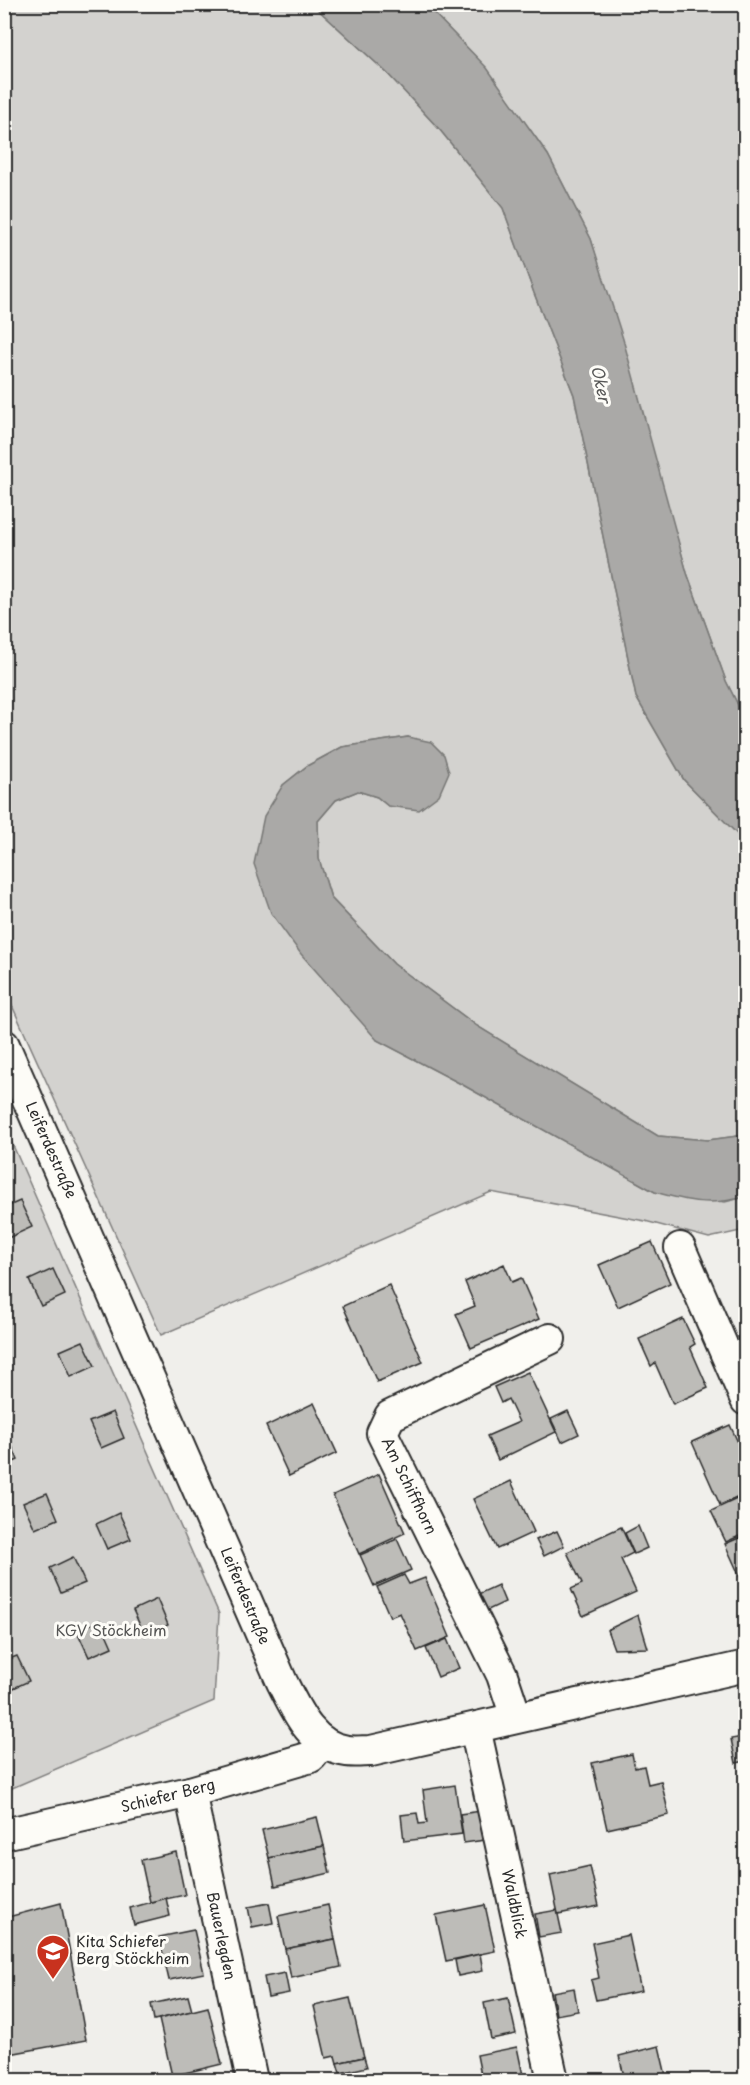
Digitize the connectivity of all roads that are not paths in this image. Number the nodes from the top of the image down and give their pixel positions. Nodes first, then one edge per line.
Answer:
1 (4, 1045) edge
2 (680, 1248) dead end
3 (550, 1340) dead end
4 (746, 1400) edge
5 (746, 1666) edge
6 (516, 1717) junction
7 (475, 1728) junction
8 (323, 1742) junction
9 (190, 1792) junction
10 (4, 1834) edge
11 (252, 2080) edge
12 (553, 2080) edge

1 - 8 street, Leiferdestraße
2 - 4 street
3 - 6 street, Am Schiffhorn
5 - 6 street, Leiferdestraße
6 - 7 street, Leiferdestraße
7 - 8 street, Leiferdestraße
7 - 12 street, Waldblick
8 - 9 street, Schiefer Berg
9 - 10 street, Schiefer Berg
9 - 11 street, Bauerlegden

